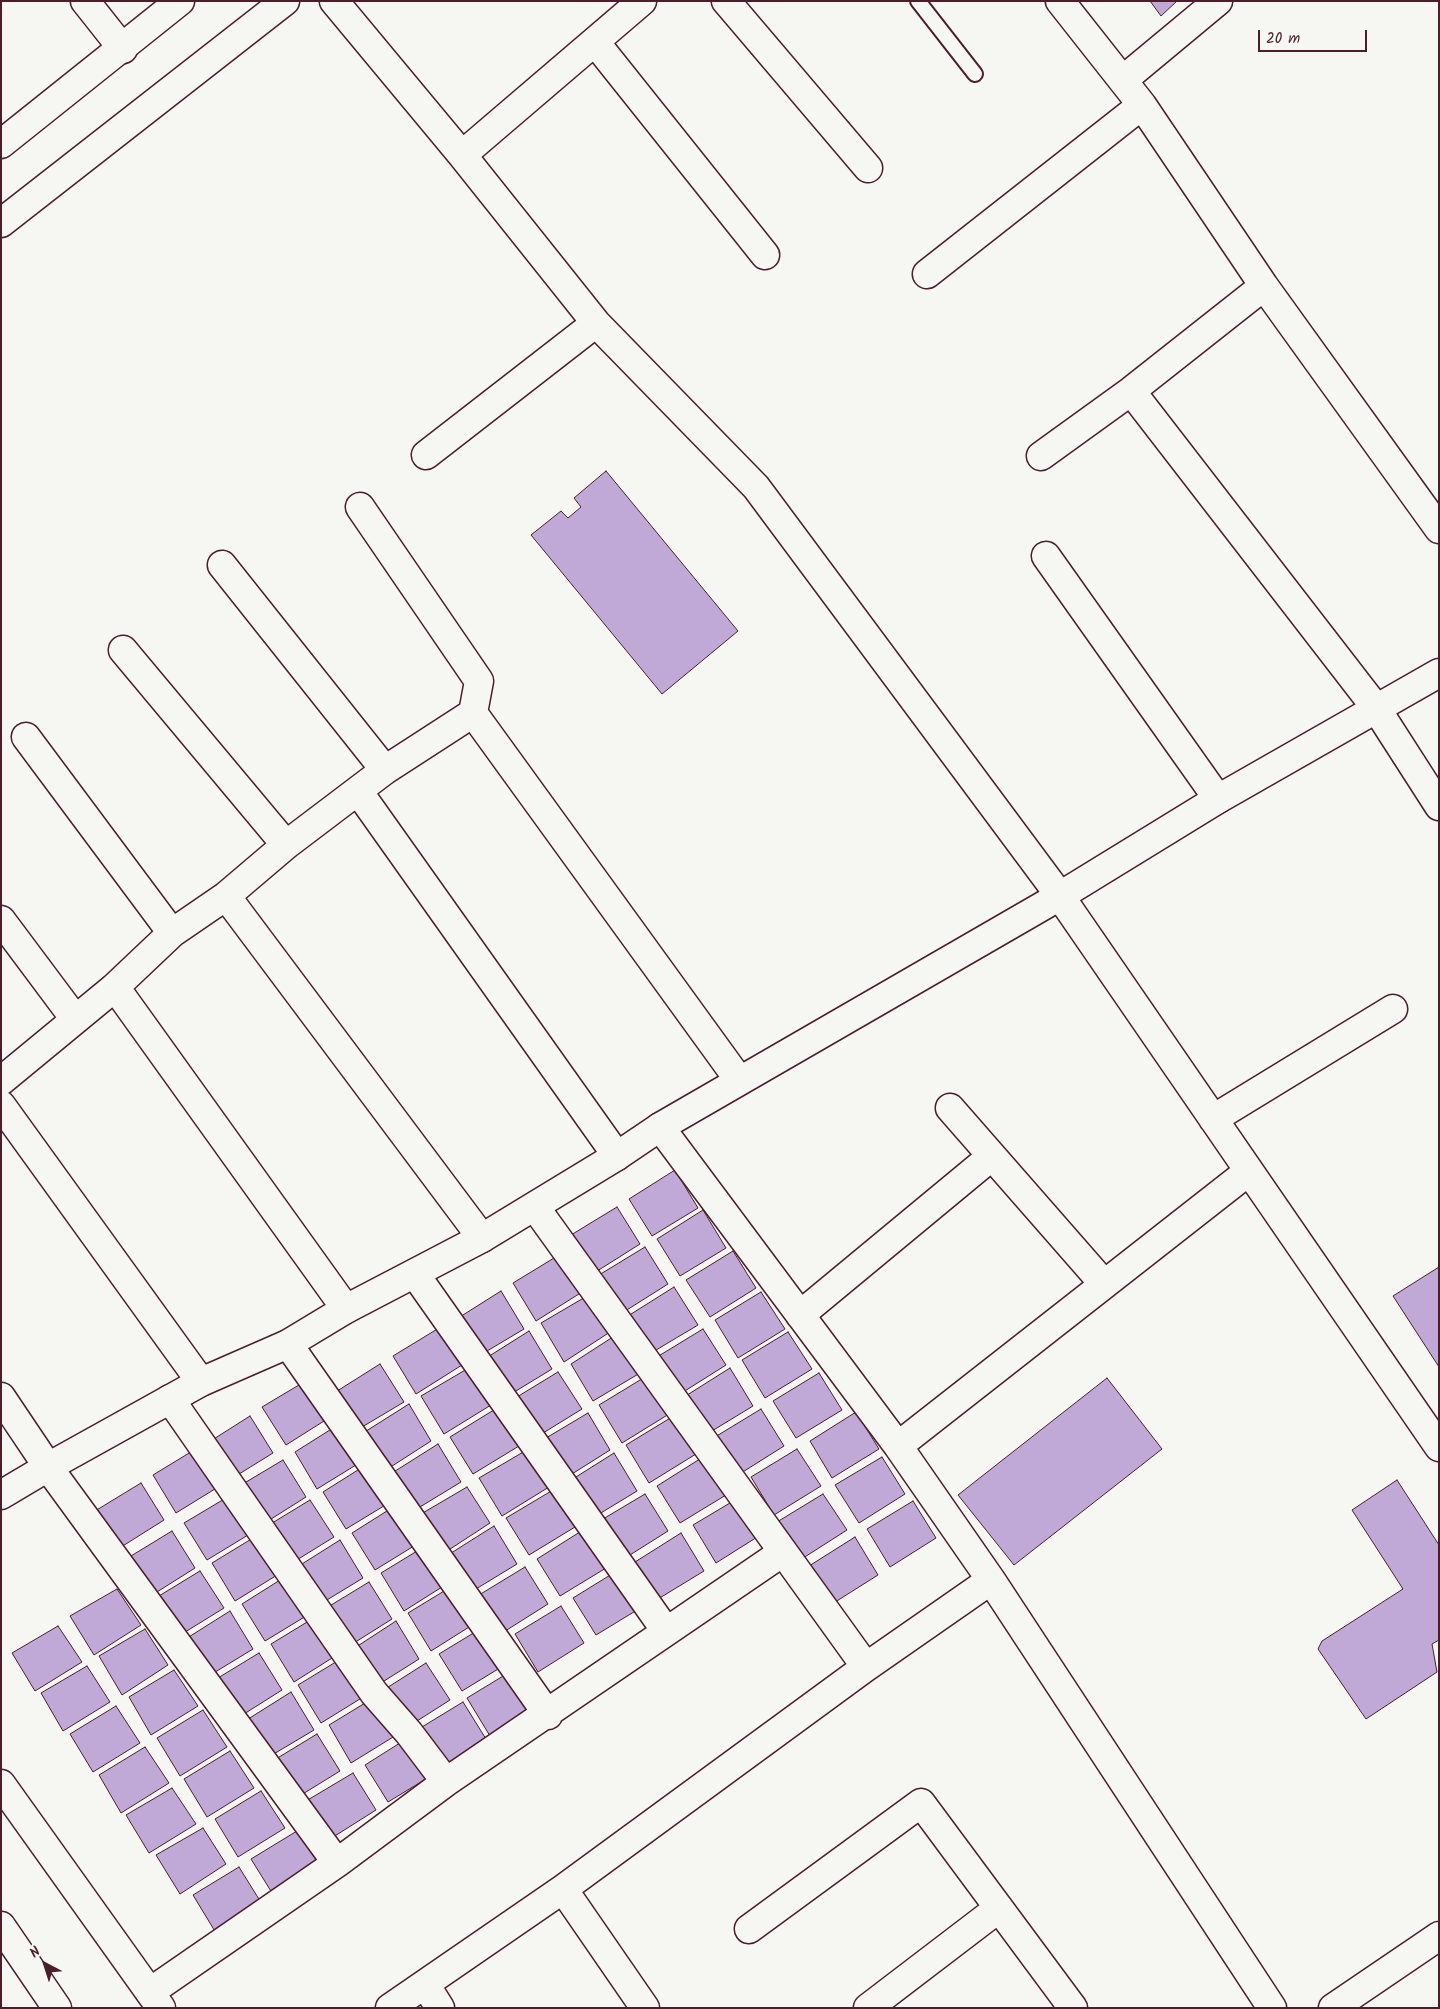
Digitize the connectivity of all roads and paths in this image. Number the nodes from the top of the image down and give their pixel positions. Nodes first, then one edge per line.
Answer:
1 (84, 1) edge
2 (180, 1) edge
3 (285, 1) edge
4 (334, 1) edge
5 (642, 1) edge
6 (726, 1) edge
7 (918, 1) edge
8 (1060, 1) edge
9 (1218, 1) edge
10 (595, 42) junction
11 (123, 49) junction
12 (975, 74) dead end
13 (1123, 80) junction
14 (1142, 105) junction
15 (1, 144) edge
16 (462, 155) junction
17 (868, 168) dead end
18 (1, 223) edge
19 (765, 255) dead end
20 (927, 274) dead end
21 (1264, 286) junction
22 (596, 323) junction
23 (1131, 390) junction
24 (426, 455) dead end
25 (1041, 456) dead end
26 (360, 507) dead end
27 (1439, 529) edge
28 (1046, 556) dead end
29 (222, 565) dead end
30 (123, 650) dead end
31 (1439, 673) edge
32 (1376, 708) junction
33 (473, 713) junction
34 (26, 737) dead end
35 (385, 770) junction
36 (358, 791) junction
37 (1218, 799) junction
38 (1439, 806) edge
39 (286, 845) junction
40 (226, 896) junction
41 (1060, 896) junction
42 (1, 920) edge
43 (172, 933) junction
44 (115, 987) junction
45 (1393, 1009) dead end
46 (75, 1019) junction
47 (739, 1080) junction
48 (1, 1081) edge
49 (1, 1105) edge
50 (950, 1108) dead end
51 (1213, 1118) junction
52 (660, 1127) junction
53 (617, 1156) junction
54 (992, 1156) junction
55 (1249, 1171) junction
56 (535, 1207) junction
57 (482, 1238) junction
58 (415, 1274) junction
59 (1104, 1284) junction
60 (346, 1309) junction
61 (800, 1315) junction
62 (288, 1344) junction
63 (200, 1382) junction
64 (1, 1397) edge
65 (170, 1399) junction
66 (898, 1446) junction
67 (1439, 1448) edge
68 (48, 1467) junction
69 (1, 1495) edge
70 (783, 1552) junction
71 (991, 1580) junction
72 (666, 1631) junction
73 (866, 1667) junction
74 (548, 1714) junction
75 (446, 1782) junction
76 (1, 1784) edge
77 (337, 1863) junction
78 (563, 1890) junction
79 (999, 1908) junction
80 (1, 1926) edge
81 (749, 1929) dead end
82 (1439, 1936) edge
83 (424, 1984) junction
84 (156, 2000) edge
85 (57, 2008) edge
86 (390, 2008) edge
87 (440, 2008) edge
88 (645, 2008) edge
89 (868, 2008) edge
90 (1073, 2008) edge
91 (1272, 2008) edge
92 (1333, 2008) edge

1 - 11 street
2 - 11 street
3 - 18 street
4 - 16 street
5 - 10 street
6 - 17 street
7 - 12 lane
8 - 13 street
9 - 13 street
10 - 16 street
10 - 19 street
11 - 15 street
13 - 14 street
14 - 20 street
14 - 21 street
16 - 22 street
21 - 23 street
21 - 27 street
22 - 24 street
22 - 41 street
23 - 25 street
23 - 32 street
26 - 33 street
28 - 37 street
29 - 35 street
30 - 39 street
31 - 32 street
32 - 37 street
32 - 38 street
33 - 35 street
33 - 47 street
34 - 43 street
35 - 36 street
36 - 39 street
36 - 53 street
37 - 41 street
39 - 40 street
40 - 43 street
40 - 57 street
41 - 47 street
41 - 51 street
42 - 46 street
43 - 44 street
44 - 46 street
44 - 60 street
45 - 51 street
46 - 48 street
47 - 52 street
49 - 63 street
50 - 54 street
51 - 55 street
52 - 53 street
52 - 61 street
53 - 56 street
54 - 59 street
54 - 61 street
55 - 59 street
55 - 67 street
56 - 57 street
56 - 70 street
57 - 58 street
58 - 60 street
58 - 72 street
59 - 66 street
60 - 62 street
61 - 66 street
62 - 63 street
62 - 74 street
63 - 65 street
64 - 68 street
65 - 68 street
65 - 75 street
66 - 71 street
68 - 69 street
68 - 77 street
70 - 72 street
70 - 73 street
71 - 73 street
71 - 91 street
72 - 74 street
73 - 78 street
74 - 75 street
75 - 77 street
76 - 84 street
77 - 84 street
78 - 83 street
78 - 88 street
79 - 81 street
79 - 89 street
79 - 90 street
80 - 85 street
82 - 92 street
83 - 86 street
83 - 87 street

